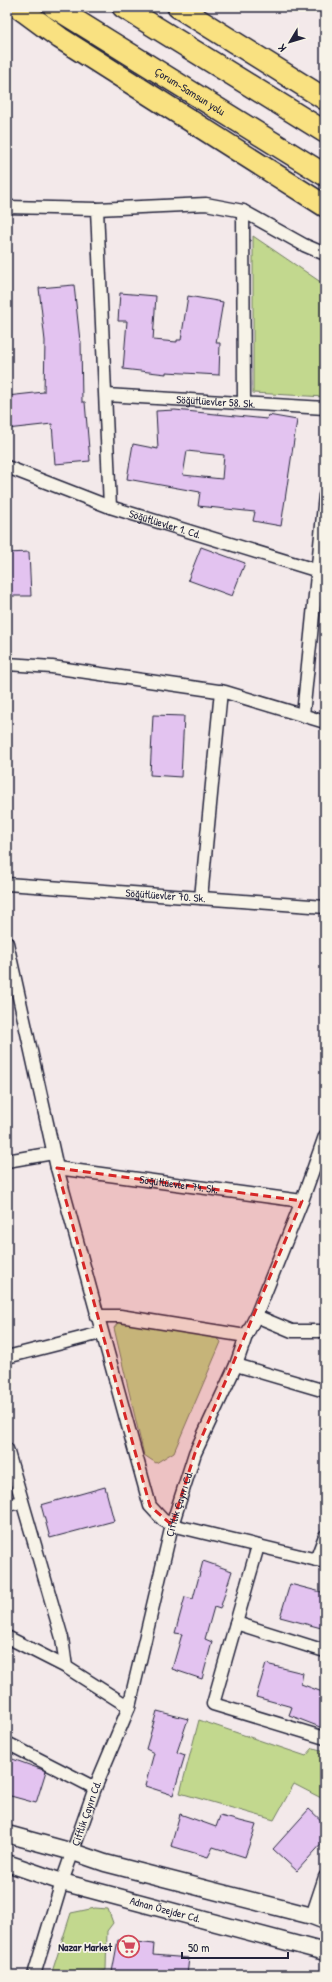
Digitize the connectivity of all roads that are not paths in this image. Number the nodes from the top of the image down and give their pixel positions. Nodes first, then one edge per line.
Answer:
1 (18, 7) edge
2 (54, 7) edge
3 (123, 7) edge
4 (178, 7) edge
5 (325, 99) edge
6 (325, 132) edge
7 (325, 175) edge
8 (325, 206) edge
9 (7, 207) edge
10 (97, 209) junction
11 (243, 211) junction
12 (325, 254) edge
13 (106, 394) junction
14 (244, 403) junction
15 (325, 408) edge
16 (7, 467) edge
17 (325, 495) edge
18 (110, 507) junction
19 (321, 572) edge
20 (7, 664) edge
21 (222, 691) junction
22 (304, 715) junction
23 (325, 722) edge
24 (7, 884) edge
25 (201, 898) junction
26 (325, 907) edge
27 (7, 944) edge
28 (12, 991) edge
29 (325, 1136) edge
30 (53, 1153) junction
31 (7, 1161) edge
32 (56, 1168) junction
33 (302, 1201) junction
34 (96, 1316) junction
35 (256, 1316) junction
36 (325, 1331) edge
37 (101, 1333) junction
38 (246, 1336) junction
39 (7, 1357) edge
40 (236, 1364) junction
41 (325, 1391) edge
42 (7, 1449) edge
43 (22, 1502) junction
44 (7, 1505) edge
45 (172, 1525) junction
46 (325, 1536) edge
47 (258, 1546) junction
48 (320, 1561) edge
49 (236, 1623) junction
50 (7, 1637) edge
51 (325, 1651) edge
52 (66, 1667) junction
53 (129, 1707) junction
54 (325, 1738) edge
55 (7, 1743) edge
56 (96, 1788) junction
57 (7, 1834) edge
58 (73, 1852) junction
59 (7, 1863) edge
60 (325, 1877) edge
61 (62, 1882) junction
62 (318, 1918) edge
63 (325, 1952) edge
64 (34, 1975) edge

1 - 8 highway
2 - 7 highway, Çorum-Samsun yolu
3 - 6 highway
4 - 5 highway
9 - 10 street
10 - 11 street
10 - 13 street
11 - 12 street
11 - 14 street
13 - 14 street, Söğütlüevler 58. Sk.
13 - 18 street
14 - 15 street, Söğütlüevler 58. Sk.
16 - 18 street, Söğütlüevler 1. Cd.
17 - 19 street
18 - 19 street, Söğütlüevler 1. Cd.
19 - 22 street
20 - 21 street
21 - 22 street
21 - 25 street
22 - 23 street
24 - 25 street, Söğütlüevler 70. Sk.
25 - 26 street, Söğütlüevler 70. Sk.
27 - 28 street
28 - 30 street
29 - 33 street, Çiftlik Çayırı Cd.
30 - 31 street
30 - 32 street
32 - 33 street, Söğütlüevler 74. Sk.
32 - 34 street
33 - 35 street, Çiftlik Çayırı Cd.
34 - 37 street
34 - 38 street
35 - 36 street
35 - 38 street, Çiftlik Çayırı Cd.
37 - 39 street
37 - 45 street
38 - 40 street, Çiftlik Çayırı Cd.
40 - 41 street
40 - 45 street, Çiftlik Çayırı Cd.
42 - 43 street
43 - 44 street
43 - 52 street
45 - 47 street
45 - 53 street, Çiftlik Çayırı Cd.
46 - 48 street
47 - 48 street
47 - 49 street
49 - 51 street
49 - 54 street
50 - 52 street
52 - 53 street
53 - 56 street, Çiftlik Çayırı Cd.
55 - 56 street
56 - 58 street, Çiftlik Çayırı Cd.
57 - 58 street
58 - 61 street, Çiftlik Çayırı Cd.
58 - 62 street
59 - 61 street, Adnan Özejder Cd.
60 - 62 street
61 - 63 street, Adnan Özejder Cd.
61 - 64 street, Çiftlik Çayırı Cd.

